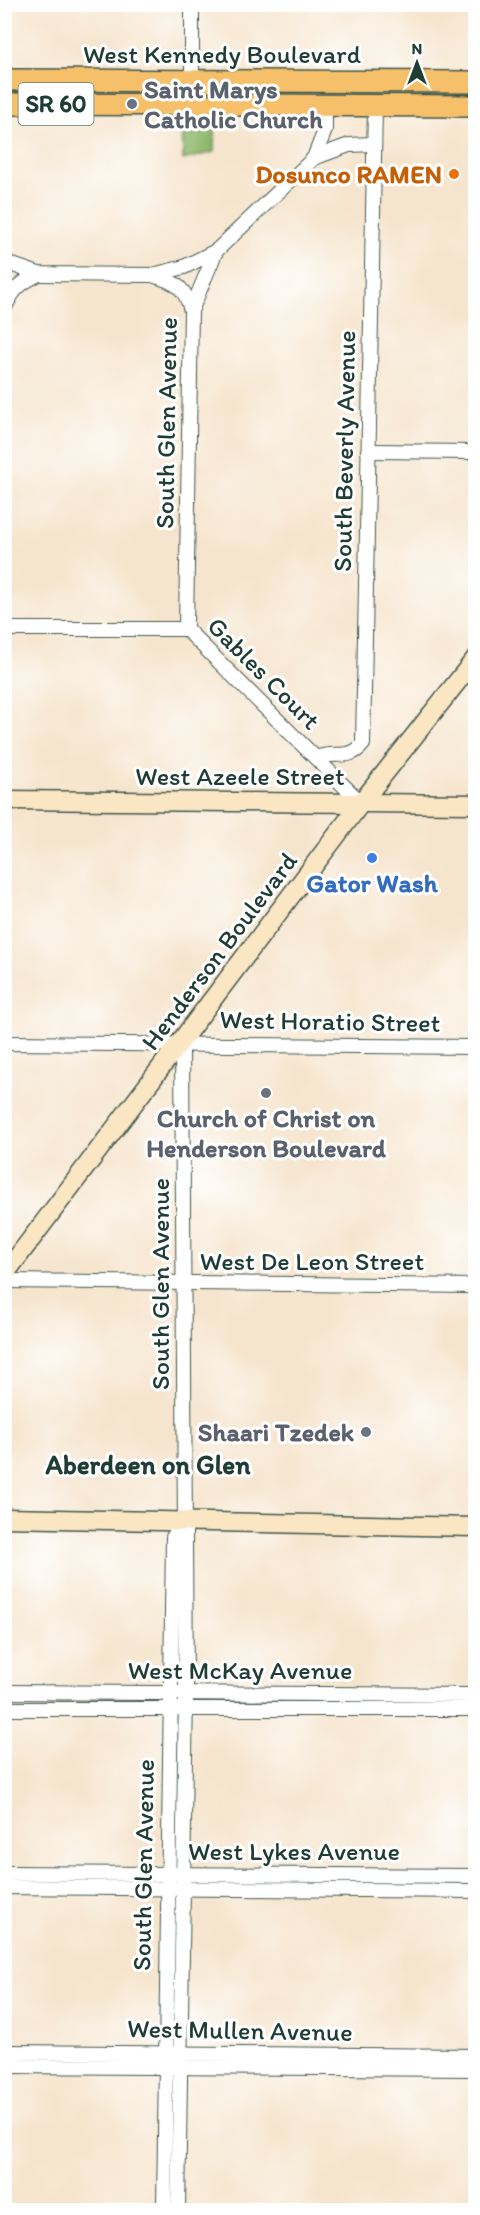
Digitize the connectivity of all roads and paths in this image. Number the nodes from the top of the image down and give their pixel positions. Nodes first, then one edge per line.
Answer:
1 (192, 4) edge
2 (4, 80) edge
3 (192, 81) junction
4 (476, 82) edge
5 (4, 104) edge
6 (192, 105) junction
7 (325, 105) junction
8 (375, 105) junction
9 (476, 106) edge
10 (374, 144) junction
11 (314, 158) junction
12 (216, 251) junction
13 (4, 262) edge
14 (39, 274) junction
15 (153, 275) junction
16 (4, 310) edge
17 (191, 311) junction
18 (368, 451) junction
19 (476, 452) edge
20 (4, 629) edge
21 (186, 629) junction
22 (476, 658) edge
23 (316, 758) junction
24 (4, 800) edge
25 (361, 803) junction
26 (476, 804) edge
27 (4, 1043) edge
28 (182, 1044) junction
29 (476, 1047) edge
30 (4, 1275) edge
31 (4, 1281) edge
32 (184, 1284) junction
33 (476, 1286) edge
34 (4, 1518) edge
35 (183, 1524) junction
36 (476, 1527) edge
37 (4, 1692) edge
38 (169, 1694) junction
39 (186, 1694) junction
40 (476, 1695) edge
41 (358, 1702) junction
42 (4, 1708) edge
43 (185, 1708) junction
44 (169, 1709) junction
45 (476, 1709) edge
46 (4, 1874) edge
47 (476, 1876) edge
48 (167, 1881) junction
49 (183, 1881) junction
50 (4, 1887) edge
51 (476, 1891) edge
52 (4, 2052) edge
53 (165, 2053) junction
54 (476, 2056) edge
55 (181, 2060) junction
56 (4, 2066) edge
57 (165, 2067) junction
58 (476, 2069) edge
59 (164, 2211) edge
60 (178, 2211) edge

1 - 3 street
2 - 3 main road, West Kennedy Boulevard / SR 60
3 - 4 main road, West Kennedy Boulevard / SR 60
3 - 6 street
5 - 6 main road, West Kennedy Boulevard / SR 60
6 - 7 main road, West Kennedy Boulevard / SR 60
7 - 8 main road, West Kennedy Boulevard / SR 60
7 - 11 street, South Glen Avenue
8 - 9 main road, West Kennedy Boulevard / SR 60
8 - 10 street, South Beverly Avenue
10 - 11 street, South Glen Avenue
10 - 18 street, South Beverly Avenue
11 - 12 street, South Glen Avenue
12 - 15 street
12 - 17 street, South Glen Avenue
13 - 14 street
14 - 15 street
14 - 16 street
15 - 17 street
17 - 21 street, South Glen Avenue
18 - 19 street
18 - 23 street, South Beverly Avenue
20 - 21 street, Gables Court
21 - 23 street, Gables Court
22 - 25 main road, Henderson Boulevard
23 - 25 street, Gables Court
24 - 25 main road, West Azeele Street
25 - 26 main road, West Azeele Street
25 - 28 main road, Henderson Boulevard
27 - 28 street, West Horatio Street
28 - 29 street, West Horatio Street
28 - 30 main road, Henderson Boulevard
28 - 32 street, South Glen Avenue
31 - 32 street, West De Leon Street
32 - 33 street, West De Leon Street
32 - 35 street, South Glen Avenue
34 - 35 main road
35 - 36 main road
35 - 38 street, South Glen Avenue
35 - 39 street, South Glen Avenue
37 - 38 street, West McKay Avenue
38 - 39 street, West McKay Avenue
38 - 44 street, South Glen Avenue
39 - 41 street, West McKay Avenue
39 - 43 street, South Glen Avenue
40 - 41 street, West McKay Avenue
41 - 43 street, West McKay Avenue
41 - 45 street, West McKay Avenue
42 - 44 street, West McKay Avenue
43 - 44 street, West McKay Avenue
43 - 49 street, South Glen Avenue
44 - 48 street, South Glen Avenue
46 - 48 street, West Lykes Avenue
47 - 49 street, West Lykes Avenue
48 - 49 street, West Lykes Avenue
48 - 50 street, West Lykes Avenue
48 - 53 street, South Glen Avenue
49 - 51 street, West Lykes Avenue
49 - 55 street, South Glen Avenue
52 - 53 street, West Mullen Avenue
53 - 55 street, West Mullen Avenue
53 - 57 street, South Glen Avenue
54 - 55 street, West Mullen Avenue
55 - 57 street, West Mullen Avenue
55 - 58 street, West Mullen Avenue
55 - 60 street, South Glen Avenue
56 - 57 street, West Mullen Avenue
57 - 59 street, South Glen Avenue

